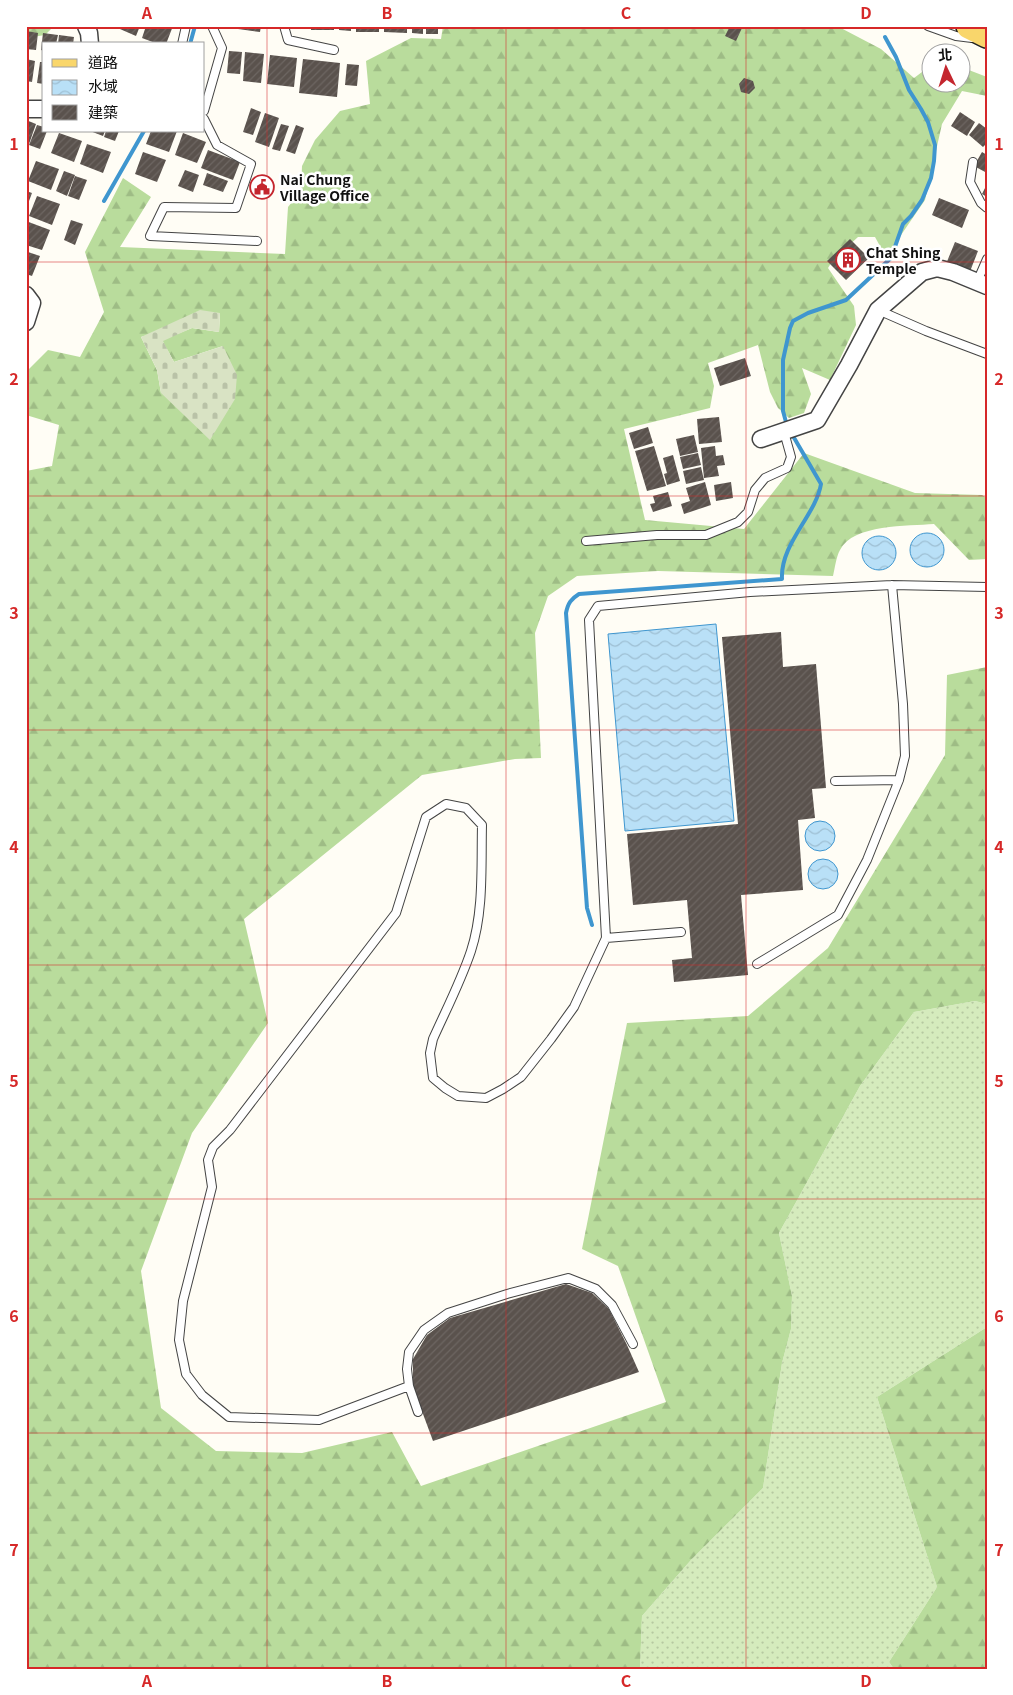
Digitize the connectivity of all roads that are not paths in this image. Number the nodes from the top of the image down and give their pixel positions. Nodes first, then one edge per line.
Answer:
1 (86, 26) edge
2 (186, 26) edge
3 (212, 26) edge
4 (284, 26) edge
5 (928, 26) edge
6 (970, 26) edge
7 (987, 35) edge
8 (987, 39) edge
9 (90, 42) edge
10 (182, 42) edge
11 (334, 50) dead end
12 (205, 108) edge
13 (26, 109) edge
14 (42, 109) edge
15 (205, 121) edge
16 (973, 162) dead end
17 (987, 208) edge
18 (257, 241) dead end
19 (987, 258) edge
20 (982, 284) edge
21 (26, 295) edge
22 (878, 310) junction
23 (26, 322) edge
24 (987, 354) edge
25 (784, 432) junction
26 (761, 439) dead end
27 (586, 541) dead end
28 (892, 585) junction
29 (987, 587) edge
30 (899, 780) junction
31 (835, 781) dead end
32 (681, 932) dead end
33 (606, 938) junction
34 (757, 964) dead end
35 (633, 1344) dead end
36 (409, 1386) junction
37 (418, 1412) dead end

1 - 9 street
2 - 10 lane
3 - 12 lane
4 - 11 lane
5 - 8 lane
6 - 7 main road
13 - 14 street
15 - 18 lane
16 - 17 lane
19 - 20 lane
20 - 22 street
21 - 23 street
22 - 24 lane
22 - 25 street
25 - 26 street
25 - 27 lane
28 - 29 lane
28 - 30 lane
28 - 33 lane
30 - 31 lane
30 - 34 lane
32 - 33 lane
33 - 36 lane
35 - 36 lane
36 - 37 lane

